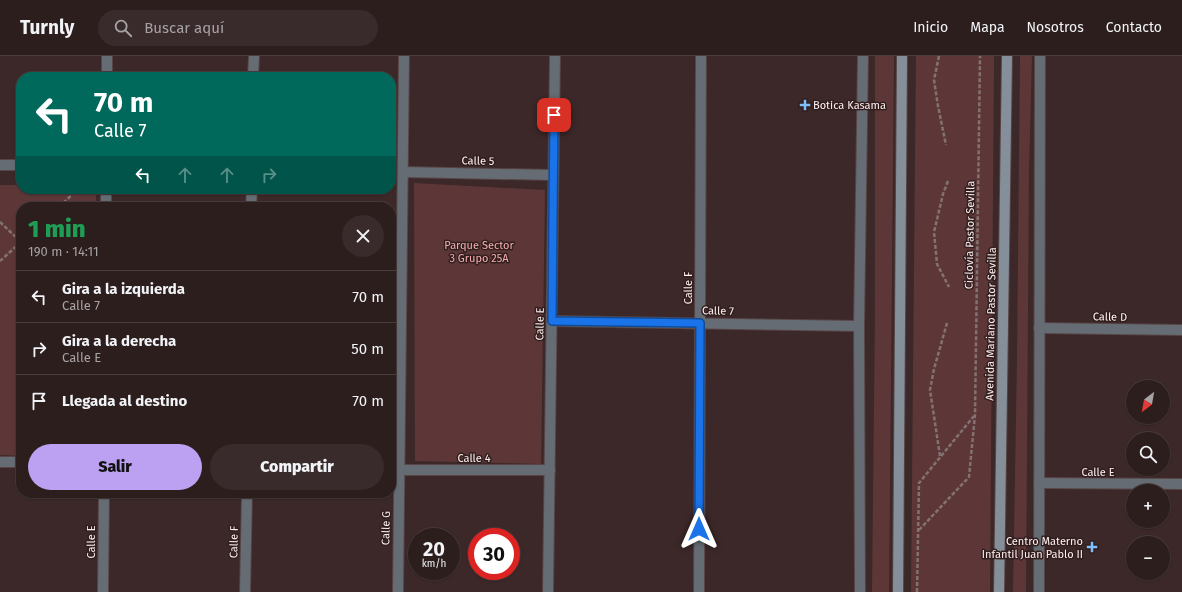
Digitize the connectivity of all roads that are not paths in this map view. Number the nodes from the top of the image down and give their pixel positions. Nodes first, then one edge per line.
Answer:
1 (107, 56) edge
2 (254, 56) edge
3 (404, 56) edge
4 (555, 56) edge
5 (702, 56) edge
6 (863, 56) edge
7 (902, 56) edge
8 (1007, 56) edge
9 (1040, 56) edge
10 (107, 72) edge
11 (253, 72) edge
12 (0, 165) edge
13 (16, 165) edge
14 (403, 172) junction
15 (553, 175) junction
16 (396, 319) edge
17 (552, 321) junction
18 (700, 323) junction
19 (859, 326) junction
20 (1039, 328) junction
21 (1182, 330) edge
22 (0, 462) edge
23 (16, 462) edge
24 (399, 470) junction
25 (550, 470) junction
26 (1039, 483) junction
27 (1182, 484) edge
28 (104, 498) edge
29 (247, 498) edge
30 (103, 592) edge
31 (245, 592) edge
32 (398, 592) edge
33 (548, 592) edge
34 (699, 592) edge
35 (860, 592) edge
36 (898, 592) edge
37 (999, 592) edge
38 (1039, 592) edge

1 - 10 street
2 - 11 street
3 - 14 street, Calle G
4 - 15 street, Calle E
5 - 18 street, Calle F
6 - 19 street
7 - 36 main road
8 - 37 main road, Avenida Mariano Pastor Sevilla
9 - 20 street
12 - 13 street
14 - 15 street, Calle 5
14 - 16 street, Calle G
15 - 17 street, Calle E
16 - 24 street, Calle G
17 - 18 street, Calle 7
17 - 25 street, Calle E
18 - 19 street, Calle 7
18 - 34 street, Calle F
19 - 35 street
20 - 21 street, Calle D
20 - 26 street
22 - 23 street
24 - 25 street, Calle 4
24 - 32 street, Calle G
25 - 33 street, Calle E
26 - 27 street, Calle E
26 - 38 street
28 - 30 street, Calle E
29 - 31 street, Calle F

